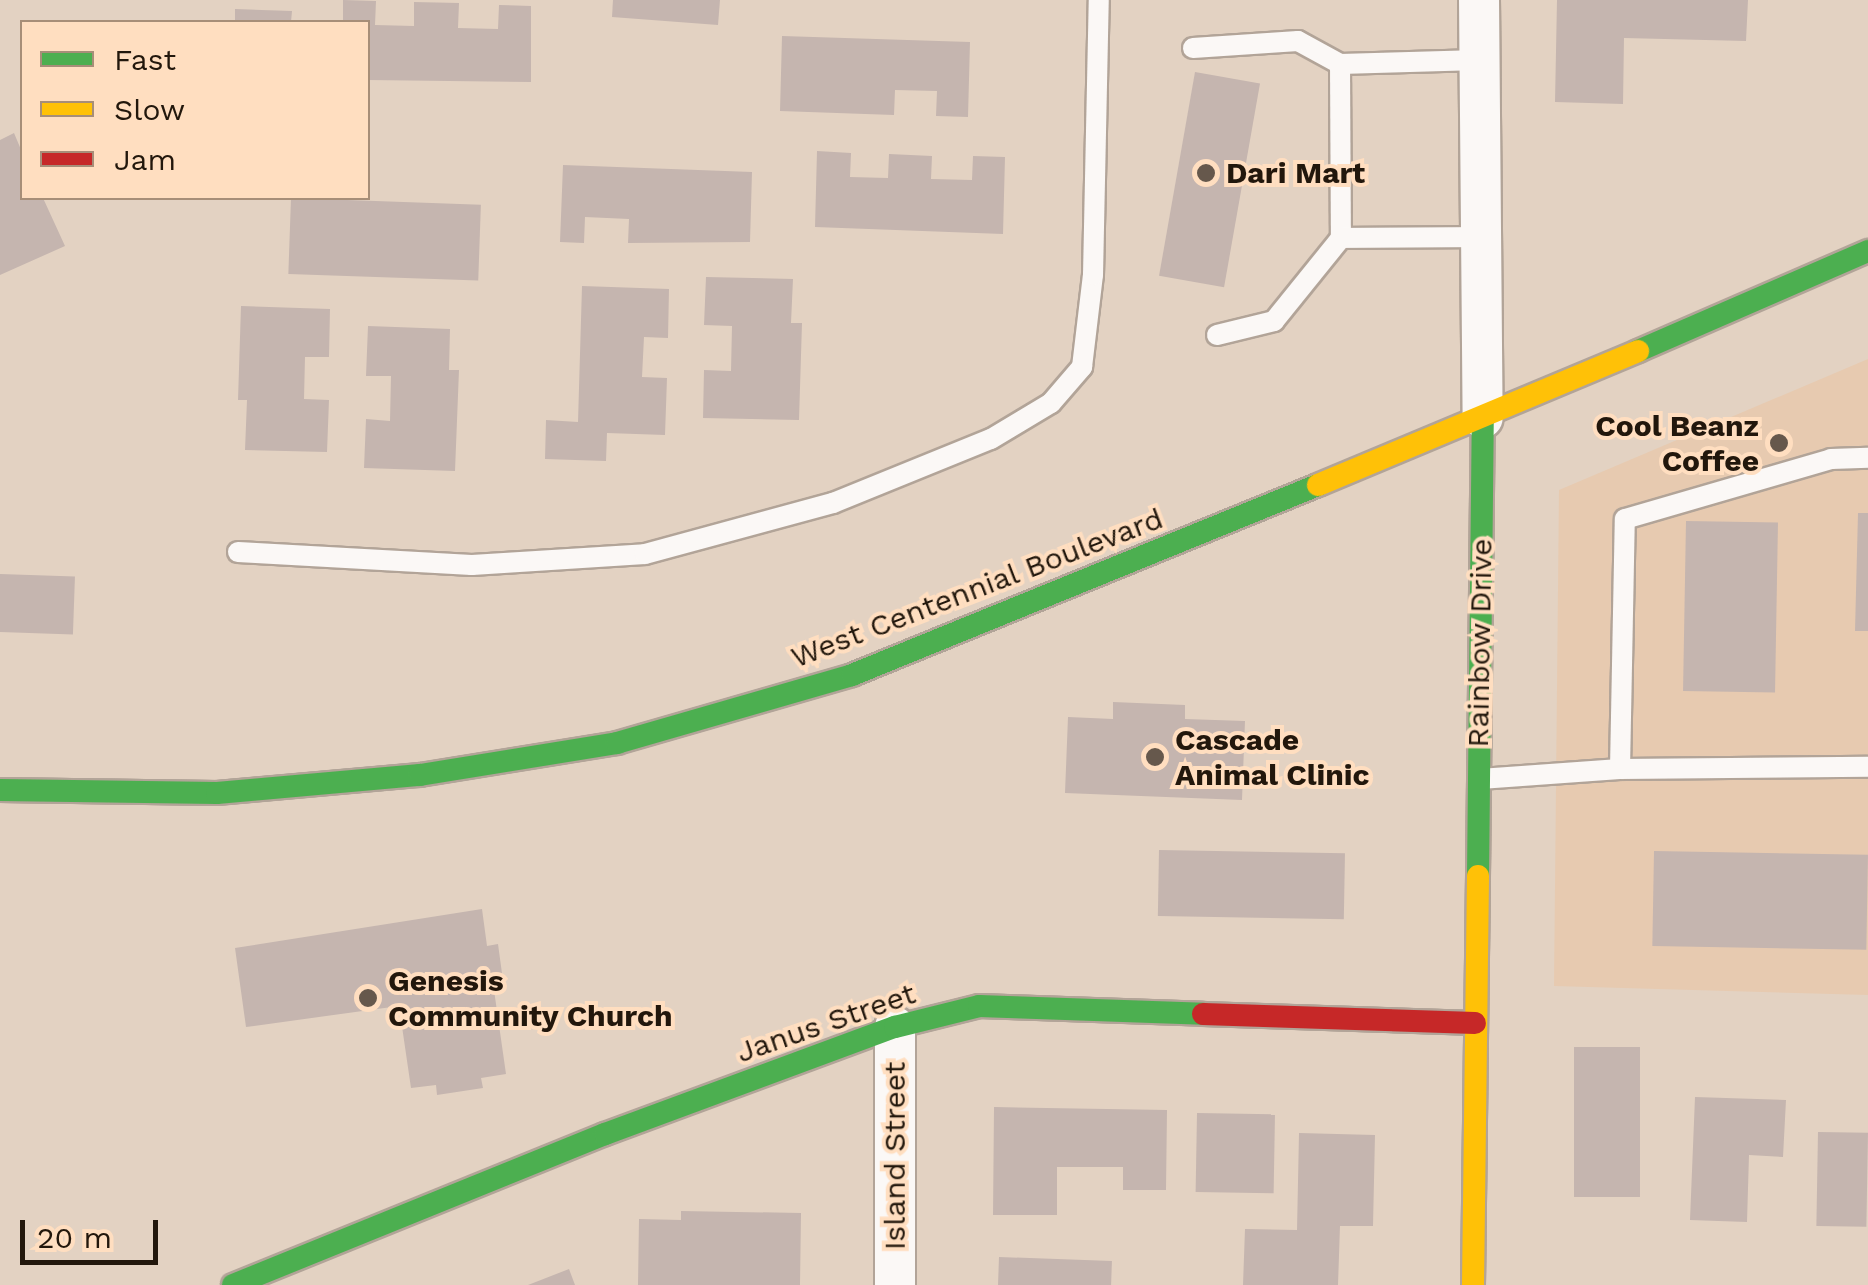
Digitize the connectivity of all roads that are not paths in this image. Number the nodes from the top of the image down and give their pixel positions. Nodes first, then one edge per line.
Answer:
1 (1099, 0) edge
2 (1479, 0) edge
3 (1193, 48) dead end
4 (1479, 60) junction
5 (1340, 64) junction
6 (1341, 238) junction
7 (1480, 238) junction
8 (1868, 252) edge
9 (1218, 335) dead end
10 (1482, 418) junction
11 (1868, 458) edge
12 (238, 552) dead end
13 (1868, 767) edge
14 (1620, 769) junction
15 (1478, 779) junction
16 (0, 790) edge
17 (1475, 1023) junction
18 (895, 1027) junction
19 (233, 1285) edge
20 (895, 1285) edge
21 (1473, 1285) edge

1 - 12 lane
2 - 4 street, Rainbow Drive
3 - 5 lane
4 - 5 lane
4 - 7 street, Rainbow Drive
5 - 6 lane
6 - 7 lane
6 - 9 lane
7 - 10 street, Rainbow Drive
8 - 10 street, West Centennial Boulevard
10 - 15 street, Rainbow Drive
10 - 16 street, West Centennial Boulevard
11 - 14 lane
13 - 14 lane
14 - 15 lane
15 - 17 street, Rainbow Drive
17 - 18 street, Janus Street
17 - 21 street, Rainbow Drive
18 - 19 street, Janus Street
18 - 20 street, Island Street

